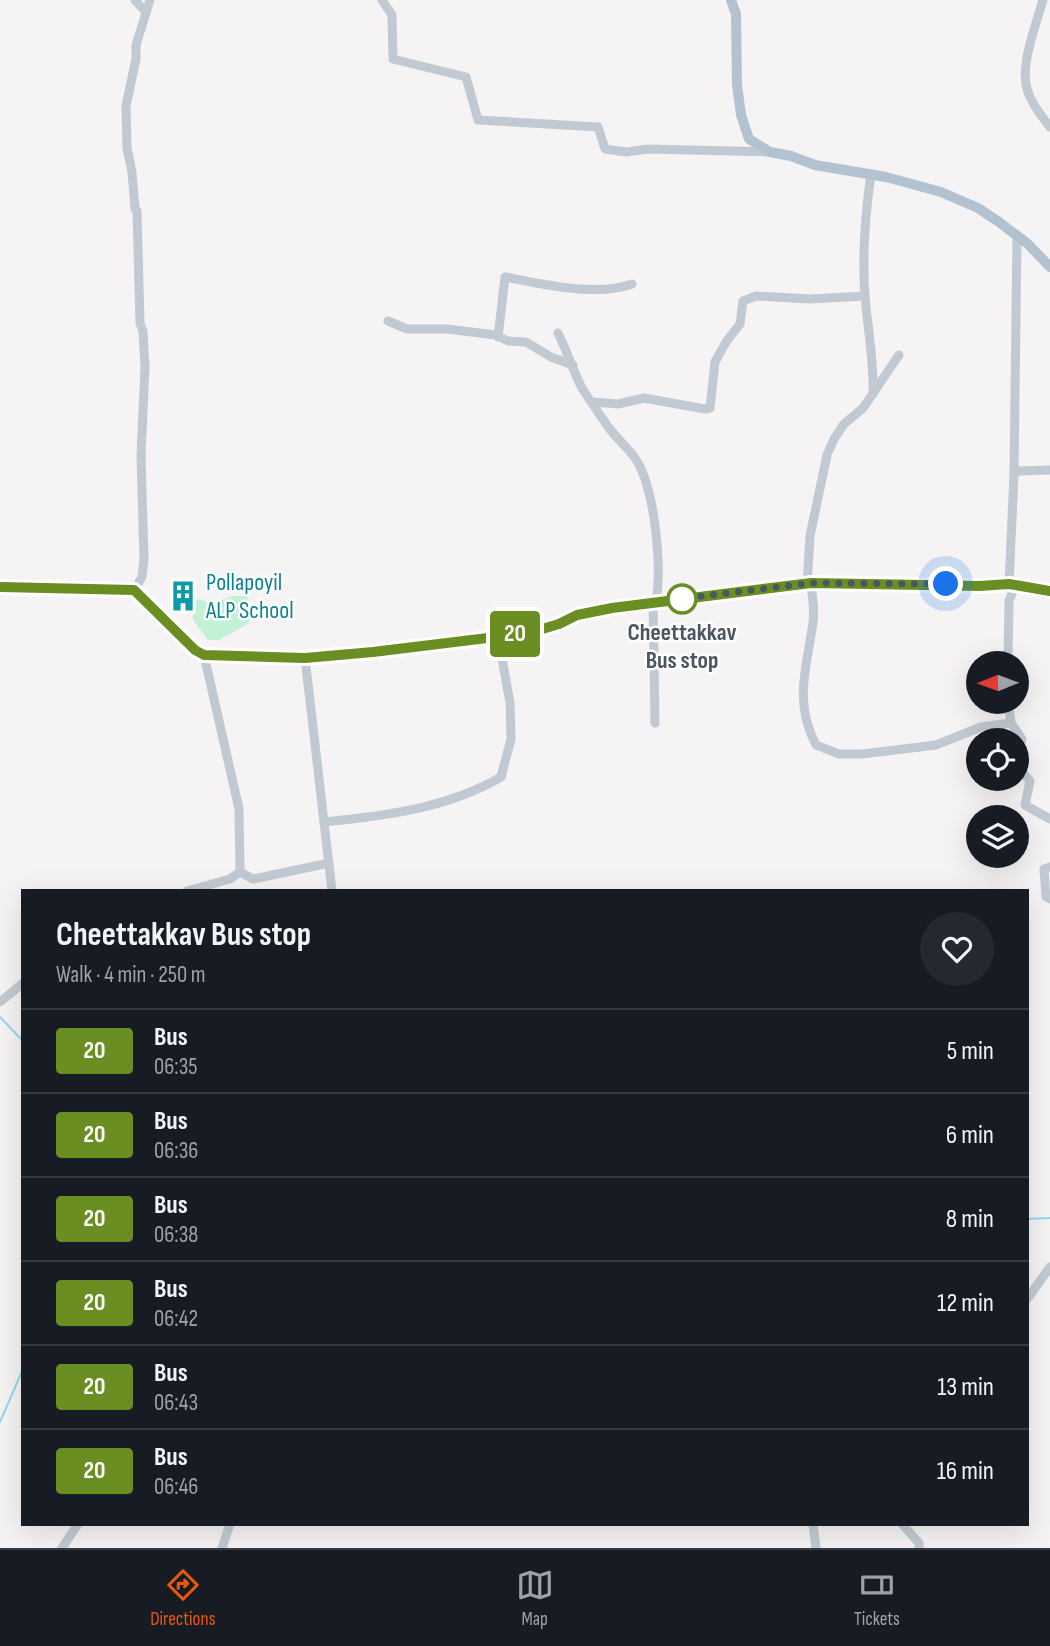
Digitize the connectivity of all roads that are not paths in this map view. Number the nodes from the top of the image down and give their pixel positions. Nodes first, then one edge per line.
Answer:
1 (135, 0) edge
2 (150, 0) edge
3 (382, 0) edge
4 (731, 0) edge
5 (1043, 0) edge
6 (145, 11) junction
7 (1050, 127) edge
8 (770, 152) junction
9 (871, 174) junction
10 (1017, 236) junction
11 (1050, 267) edge
12 (632, 284) dead end
13 (865, 296) junction
14 (388, 321) dead end
15 (558, 334) dead end
16 (498, 337) junction
17 (899, 355) dead end
18 (572, 365) junction
19 (873, 394) junction
20 (593, 402) junction
21 (1050, 470) edge
22 (1014, 475) junction
23 (809, 584) junction
24 (1013, 584) junction
25 (0, 587) edge
26 (134, 590) junction
27 (1050, 591) edge
28 (654, 602) junction
29 (498, 636) junction
30 (1008, 651) edge
31 (204, 655) junction
32 (305, 658) junction
33 (1010, 714) edge
34 (655, 723) dead end
35 (1011, 723) junction
36 (1014, 728) edge
37 (1028, 791) edge
38 (1050, 819) edge
39 (324, 822) junction
40 (329, 863) junction
41 (1050, 867) edge
42 (240, 872) junction
43 (194, 889) edge
44 (332, 889) edge
45 (1050, 899) edge
46 (21, 985) edge
47 (0, 1002) edge
48 (1050, 1267) edge
49 (1029, 1296) edge
50 (77, 1526) edge
51 (229, 1526) edge
52 (813, 1526) edge
53 (904, 1526) edge
54 (62, 1548) edge
55 (222, 1548) edge
56 (816, 1548) edge
57 (919, 1548) edge

1 - 6 street
2 - 6 street
3 - 8 street
4 - 8 main road
5 - 7 street
6 - 26 street
8 - 9 main road
9 - 10 main road
9 - 13 street
10 - 11 main road
10 - 22 street
12 - 16 street
13 - 19 street
13 - 20 street
14 - 16 street
15 - 18 street
16 - 18 street
17 - 19 street
18 - 20 street
19 - 23 street
20 - 28 street
21 - 22 street
22 - 24 street
23 - 24 street
23 - 28 street
23 - 35 street
24 - 27 street
24 - 30 street
25 - 26 street
26 - 31 street
28 - 29 street
28 - 34 street
29 - 32 street
29 - 39 street
31 - 32 street
31 - 42 street
32 - 39 street
33 - 35 street
35 - 36 street
37 - 38 street
39 - 40 street
40 - 42 street
40 - 44 street
41 - 45 street
42 - 43 street
46 - 47 street
48 - 49 street
50 - 54 street
51 - 55 street
52 - 56 street
53 - 57 street

